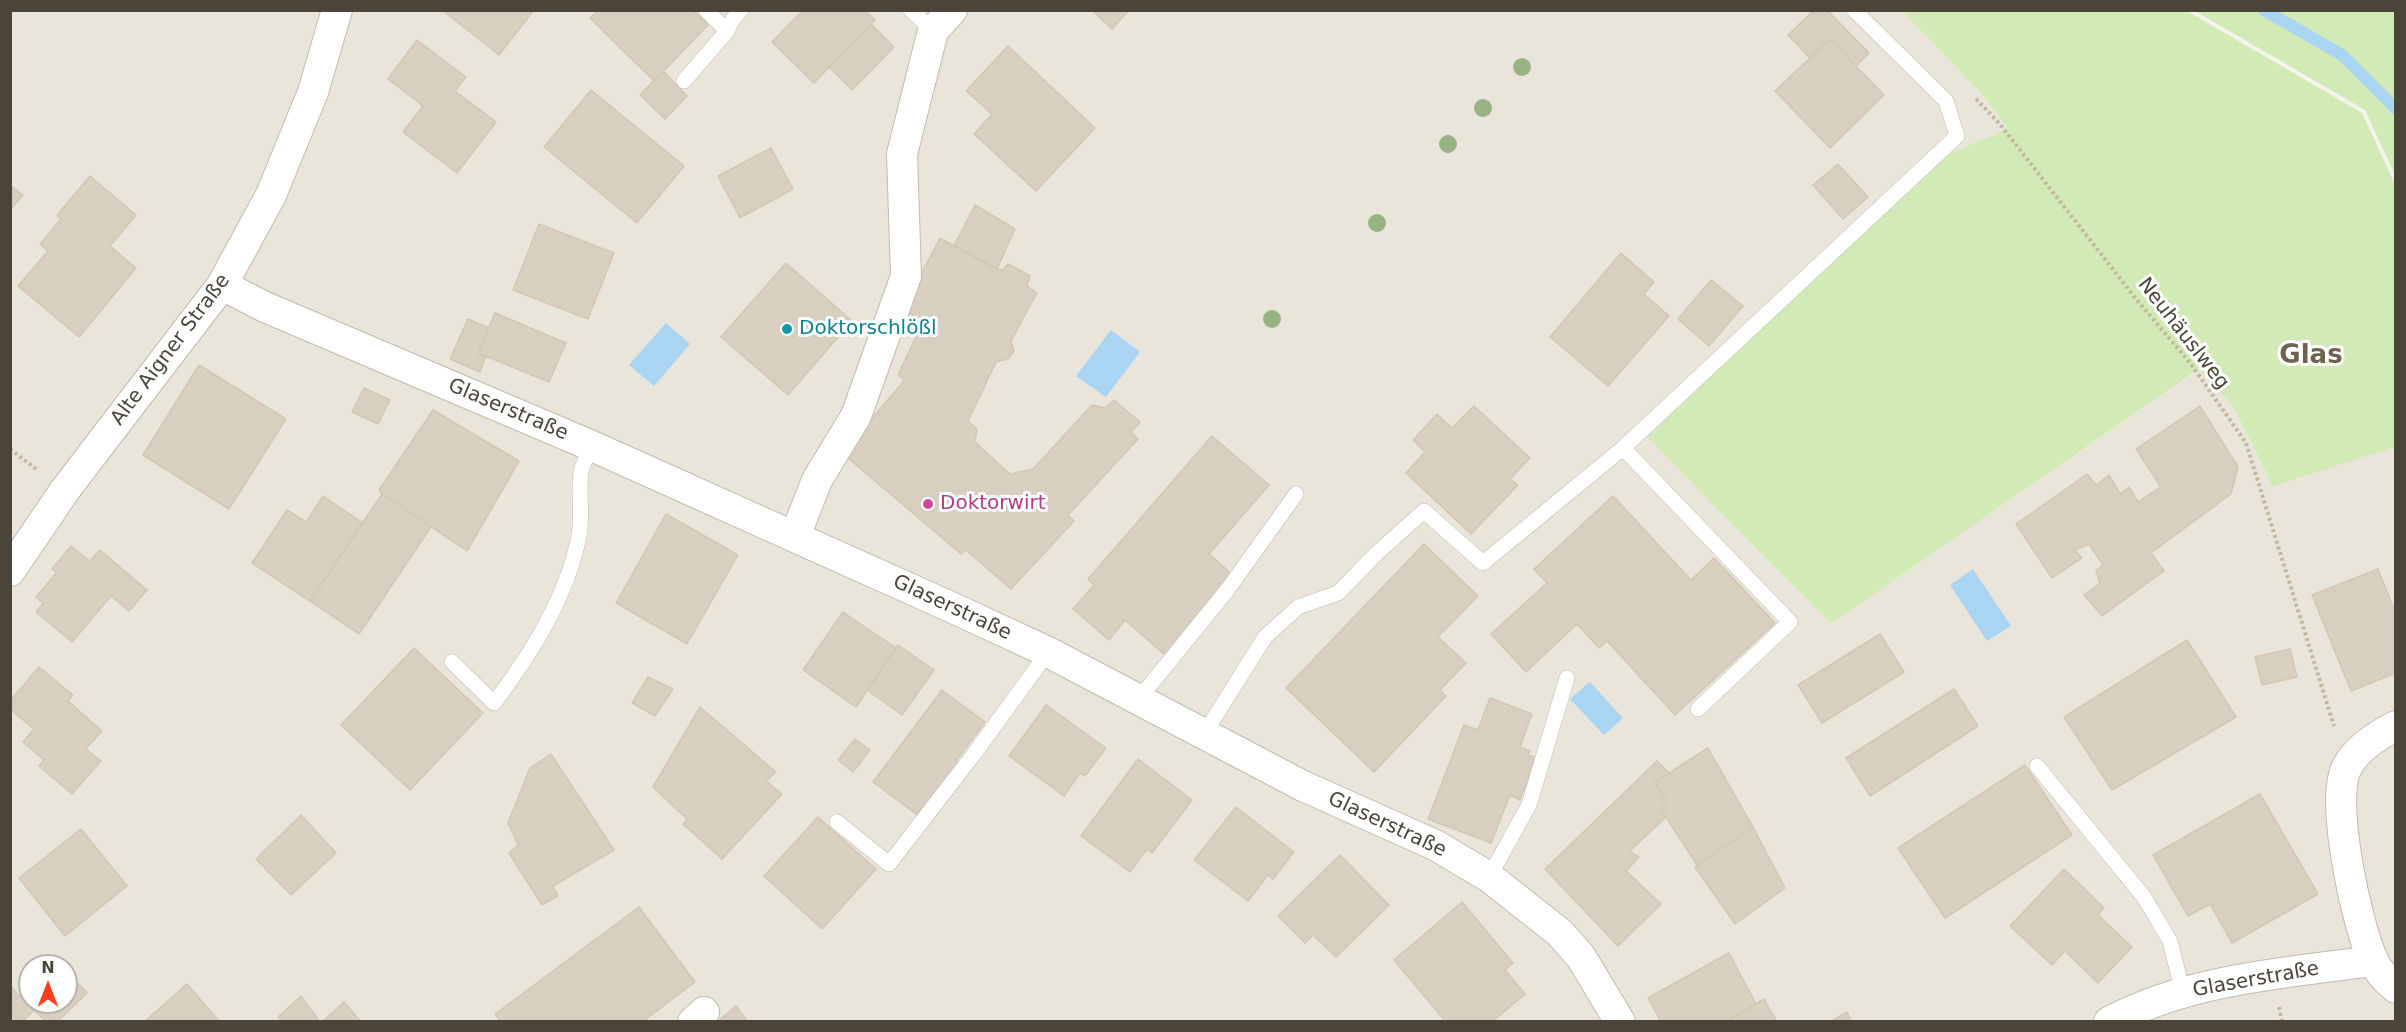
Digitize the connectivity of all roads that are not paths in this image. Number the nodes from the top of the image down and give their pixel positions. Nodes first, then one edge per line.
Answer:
1 (337, 10) edge
2 (705, 10) edge
3 (741, 10) edge
4 (911, 10) edge
5 (1854, 10) edge
6 (942, 21) edge
7 (727, 31) junction
8 (684, 81) dead end
9 (222, 285) junction
10 (592, 446) junction
11 (1623, 448) junction
12 (1296, 494) dead end
13 (795, 536) junction
14 (10, 571) edge
15 (1048, 652) junction
16 (452, 662) dead end
17 (1567, 678) dead end
18 (1138, 700) junction
19 (1698, 709) dead end
20 (2396, 726) edge
21 (1204, 734) junction
22 (2037, 766) dead end
23 (837, 822) dead end
24 (1489, 877) junction
25 (2373, 961) junction
26 (2396, 988) edge
27 (2183, 993) junction
28 (1620, 1022) edge
29 (2109, 1022) edge

1 - 9 street, Alte Aigner Straße
2 - 7 lane
3 - 7 lane
4 - 6 lane
5 - 11 lane
6 - 13 street
7 - 8 lane
9 - 10 street, Glaserstraße
9 - 14 street, Alte Aigner Straße
10 - 13 street, Glaserstraße
10 - 16 lane
11 - 19 lane
11 - 21 lane
12 - 18 lane
13 - 15 street, Glaserstraße
15 - 18 street, Glaserstraße
15 - 23 lane
17 - 24 lane
18 - 21 street, Glaserstraße
20 - 25 street
21 - 24 street, Glaserstraße
22 - 27 lane
24 - 28 street, Glaserstraße
25 - 26 street
25 - 27 street, Glaserstraße
27 - 29 street, Glaserstraße

